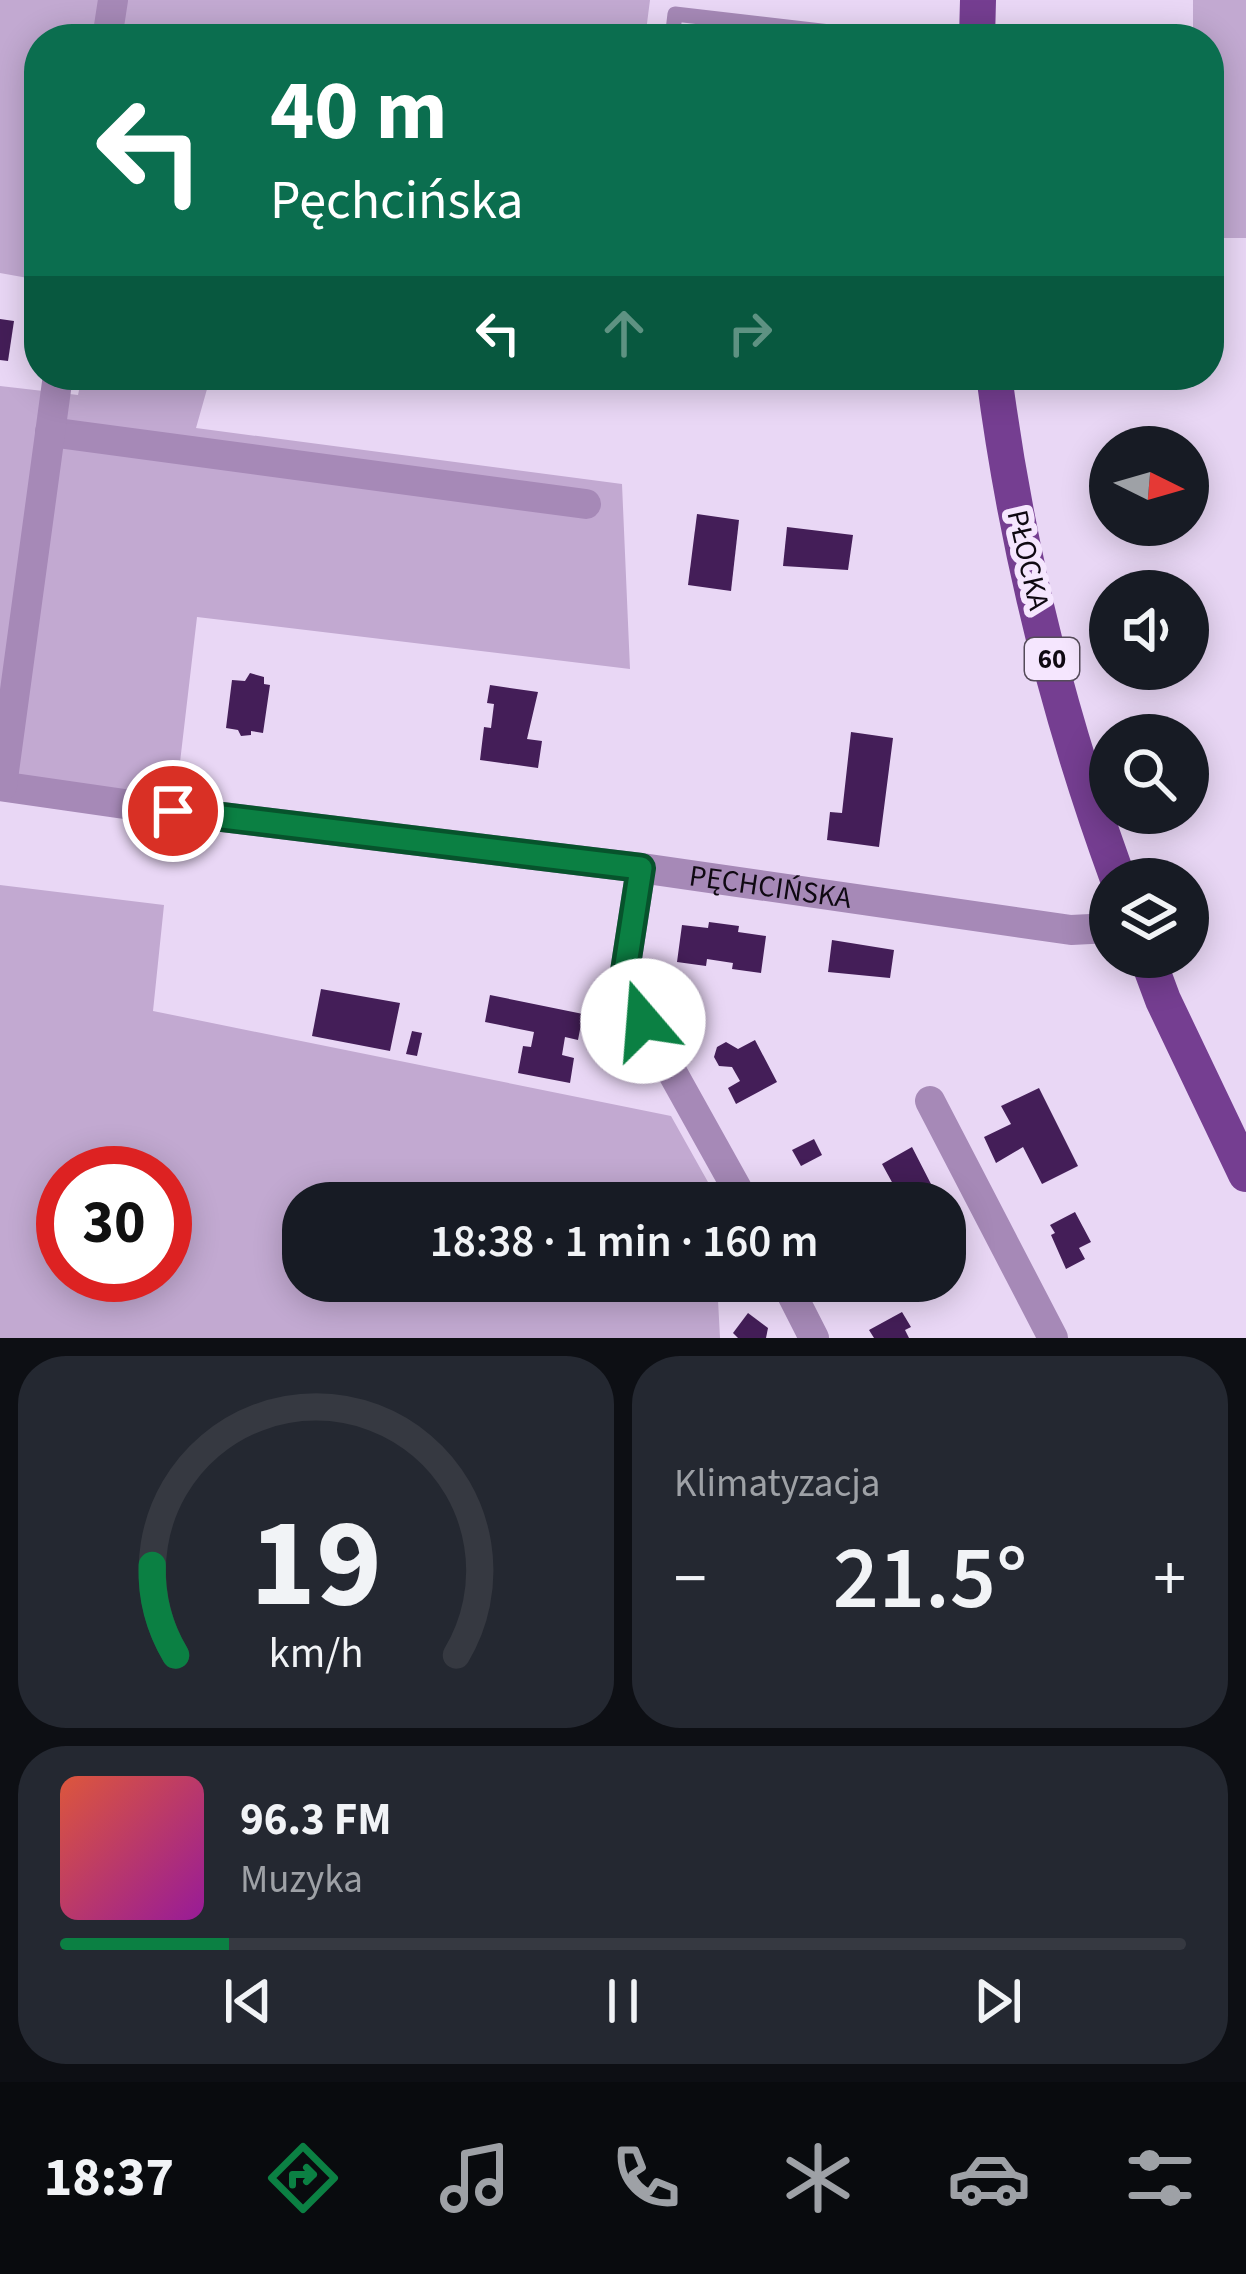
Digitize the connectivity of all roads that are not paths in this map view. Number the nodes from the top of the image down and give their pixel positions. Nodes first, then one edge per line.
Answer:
1 (674, 24) edge
2 (750, 24) edge
3 (56, 390) edge
4 (997, 390) edge
5 (50, 432) junction
6 (586, 504) dead end
7 (1, 786) edge
8 (1111, 858) edge
9 (641, 868) junction
10 (1089, 929) edge
11 (1155, 978) edge
12 (930, 1101) dead end
13 (1246, 1174) edge
14 (733, 1182) edge
15 (796, 1302) edge
16 (814, 1338) edge
17 (1053, 1338) edge

1 - 2 lane
3 - 5 street
4 - 8 main road, PŁOCKA / 60
5 - 6 street
5 - 7 street
7 - 9 street, PĘCHCIŃSKA
9 - 10 street, PĘCHCIŃSKA
9 - 14 street
11 - 13 main road
12 - 17 street
15 - 16 street

